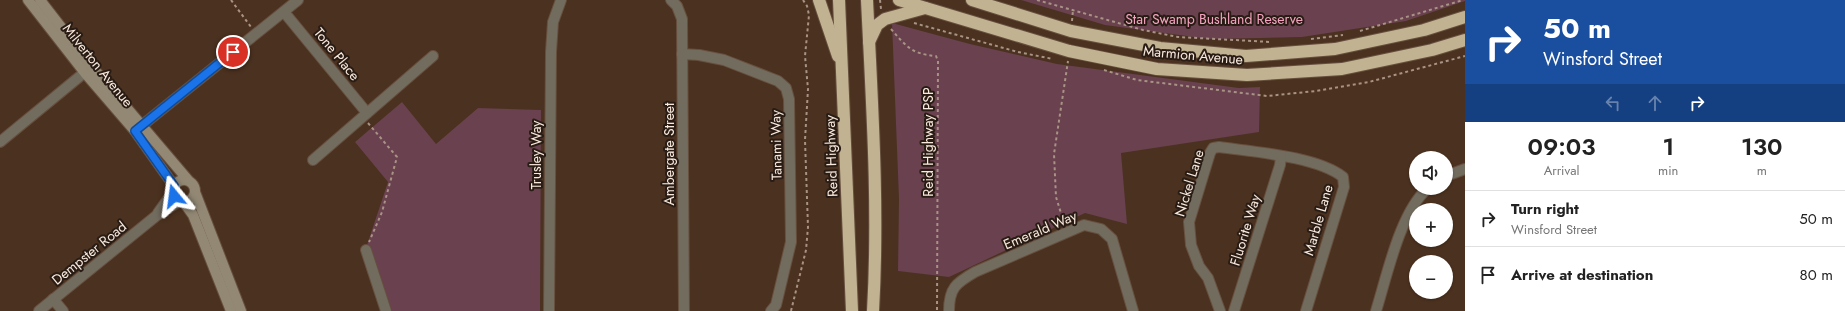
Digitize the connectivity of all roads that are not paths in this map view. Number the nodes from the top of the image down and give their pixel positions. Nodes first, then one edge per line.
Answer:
1 (28, 0) edge
2 (40, 0) edge
3 (298, 0) edge
4 (561, 0) edge
5 (671, 0) edge
6 (819, 0) edge
7 (839, 0) edge
8 (866, 0) edge
9 (899, 0) edge
10 (972, 0) edge
11 (926, 8) junction
12 (284, 12) junction
13 (1465, 17) edge
14 (1465, 40) edge
15 (868, 44) junction
16 (682, 54) junction
17 (433, 56) dead end
18 (843, 68) junction
19 (89, 70) junction
20 (365, 115) junction
21 (138, 128) junction
22 (0, 142) edge
23 (1281, 156) junction
24 (313, 160) dead end
25 (1465, 169) edge
26 (1453, 173) edge
27 (188, 180) junction
28 (195, 192) junction
29 (178, 195) junction
30 (1422, 195) edge
31 (366, 250) road end
32 (53, 299) junction
33 (39, 311) edge
34 (63, 311) edge
35 (231, 311) edge
36 (241, 311) edge
37 (386, 311) edge
38 (549, 311) edge
39 (684, 311) edge
40 (771, 311) edge
41 (852, 311) edge
42 (873, 311) edge
43 (949, 311) edge
44 (1133, 311) edge
45 (1220, 311) edge
46 (1234, 311) edge
47 (1306, 311) edge
48 (1376, 311) edge

1 - 19 street, Milverton Avenue
2 - 19 street, Milverton Avenue
3 - 12 street
4 - 38 street, Trusley Way
5 - 16 street, Ambergate Street
6 - 18 highway
7 - 18 highway, Reid Highway
8 - 15 highway
9 - 11 highway, Marmion Avenue
10 - 13 highway, Marmion Avenue
11 - 14 highway, Marmion Avenue
11 - 15 highway
12 - 20 street, Tone Place
12 - 21 street
15 - 42 highway
16 - 39 street, Ambergate Street
16 - 40 street, Tanami Way
17 - 20 street
18 - 41 highway, Reid Highway
19 - 21 street, Milverton Avenue
19 - 22 street
20 - 24 street
21 - 27 street, Milverton Avenue
21 - 29 street, Milverton Avenue
23 - 45 street, Nickel Lane
23 - 46 street, Fluorite Way
23 - 47 street, Marble Lane
25 - 26 street
27 - 28 street
27 - 29 street
28 - 29 street
28 - 36 street
29 - 32 street, Dempster Road
29 - 35 street, Milverton Avenue
30 - 48 street
31 - 37 street
32 - 33 street, Dempster Road
32 - 34 street
43 - 44 street, Emerald Way

